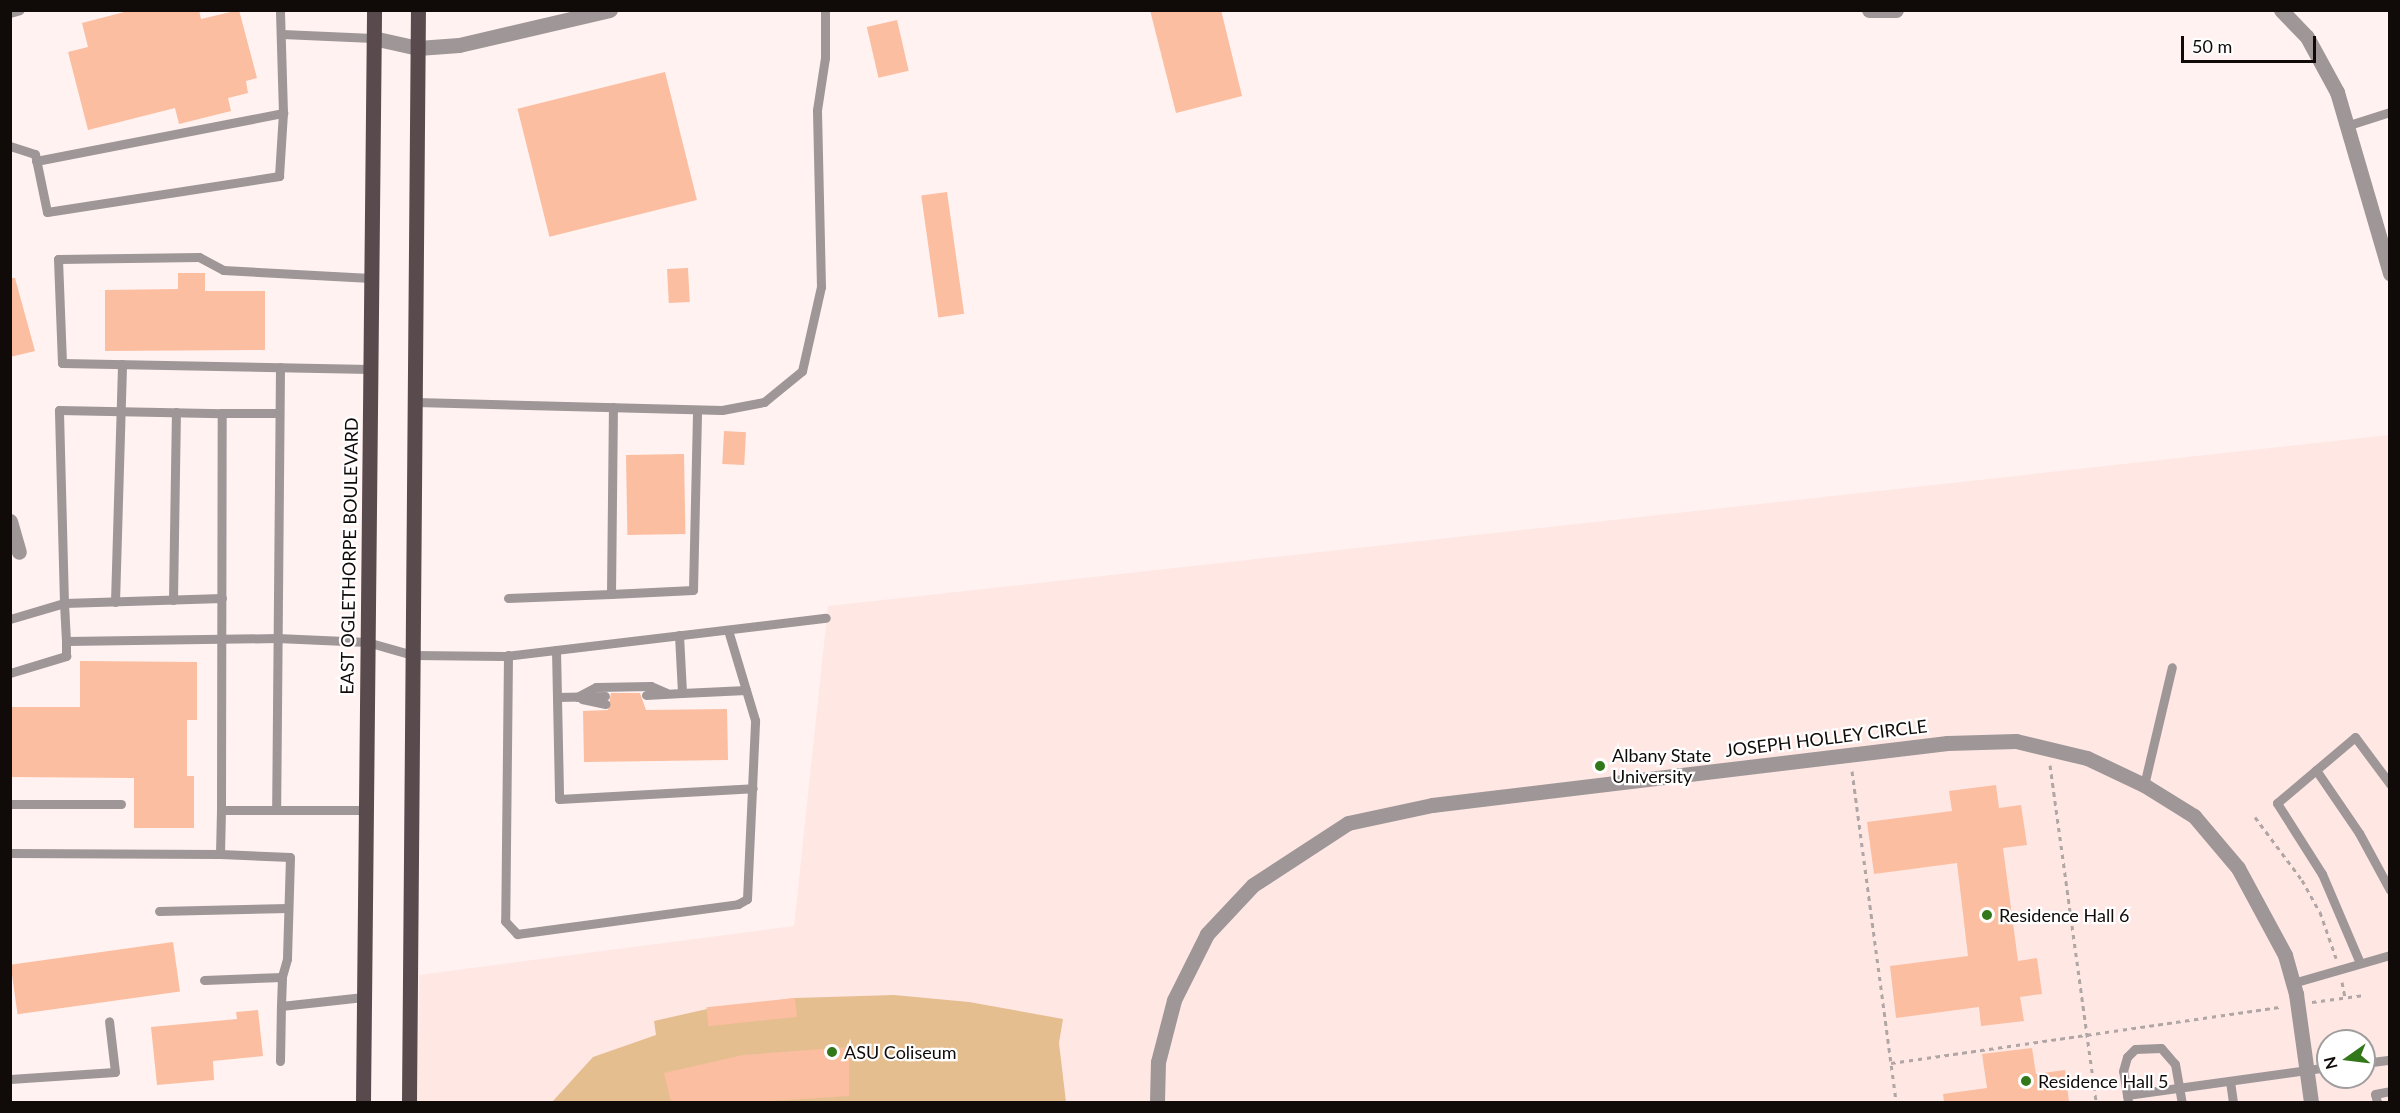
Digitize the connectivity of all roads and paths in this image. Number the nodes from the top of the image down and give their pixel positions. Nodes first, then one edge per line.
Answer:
1 (20, 10) edge
2 (280, 10) edge
3 (374, 10) edge
4 (418, 10) edge
5 (610, 10) edge
6 (825, 10) edge
7 (1869, 10) edge
8 (1896, 10) edge
9 (2281, 10) edge
10 (10, 13) edge
11 (282, 34) junction
12 (373, 38) junction
13 (418, 48) junction
14 (2390, 112) edge
15 (283, 113) junction
16 (2346, 126) junction
17 (10, 146) edge
18 (36, 161) junction
19 (2390, 273) edge
20 (371, 278) junction
21 (122, 364) junction
22 (280, 367) junction
23 (370, 369) junction
24 (416, 402) junction
25 (613, 407) junction
26 (697, 410) junction
27 (118, 411) junction
28 (176, 412) junction
29 (222, 412) junction
30 (279, 413) junction
31 (10, 521) edge
32 (19, 552) dead end
33 (611, 594) junction
34 (222, 598) junction
35 (508, 598) dead end
36 (173, 600) junction
37 (115, 602) junction
38 (64, 603) junction
39 (826, 618) dead end
40 (10, 619) edge
41 (728, 630) junction
42 (679, 635) junction
43 (222, 637) junction
44 (277, 638) junction
45 (66, 641) junction
46 (367, 642) junction
47 (556, 650) junction
48 (413, 655) junction
49 (508, 656) junction
50 (2172, 667) dead end
51 (10, 673) edge
52 (746, 690) junction
53 (667, 693) junction
54 (682, 693) junction
55 (557, 697) junction
56 (577, 697) junction
57 (646, 699) dead end
58 (605, 700) dead end
59 (2048, 748) junction
60 (1850, 754) junction
61 (2316, 770) junction
62 (2390, 784) edge
63 (2144, 785) junction
64 (753, 788) junction
65 (10, 804) edge
66 (120, 804) dead end
67 (221, 810) junction
68 (276, 810) junction
69 (365, 810) junction
70 (2255, 817) dead end
71 (10, 852) edge
72 (220, 854) junction
73 (2390, 890) edge
74 (288, 908) junction
75 (159, 911) dead end
76 (2390, 954) edge
77 (2360, 963) junction
78 (2338, 969) junction
79 (282, 977) junction
80 (204, 980) dead end
81 (2293, 983) junction
82 (2365, 995) dead end
83 (364, 997) junction
84 (2345, 998) junction
85 (2297, 1005) junction
86 (281, 1006) junction
87 (109, 1021) dead end
88 (2086, 1035) junction
89 (280, 1061) dead end
90 (1891, 1063) junction
91 (2316, 1069) edge
92 (2306, 1070) junction
93 (10, 1079) edge
94 (2230, 1081) junction
95 (2180, 1088) junction
96 (2390, 1091) edge
97 (2128, 1099) edge
98 (363, 1102) edge
99 (409, 1102) edge
100 (1156, 1102) edge
101 (1896, 1102) edge
102 (2096, 1102) edge
103 (2182, 1102) edge
104 (2233, 1102) edge
105 (2311, 1102) edge
106 (2377, 1102) edge

1 - 10 lane
2 - 11 lane
3 - 12 main road, EAST OGLETHORPE BOULEVARD
4 - 13 main road
5 - 13 street
6 - 26 lane
7 - 8 street
9 - 16 street
11 - 12 lane
11 - 15 lane
12 - 13 street
12 - 20 main road, EAST OGLETHORPE BOULEVARD
13 - 24 main road
14 - 16 lane
15 - 18 lane
15 - 18 lane
16 - 19 street
17 - 18 lane
20 - 21 lane
20 - 23 main road, EAST OGLETHORPE BOULEVARD
21 - 22 lane
21 - 27 lane
22 - 23 lane
22 - 30 lane
23 - 46 main road, EAST OGLETHORPE BOULEVARD
24 - 25 lane
24 - 48 main road
25 - 26 lane
25 - 33 lane
26 - 33 lane
27 - 28 lane
27 - 37 lane
27 - 38 lane
28 - 29 lane
28 - 36 lane
29 - 30 lane
29 - 34 lane
30 - 44 lane
31 - 32 street
33 - 35 lane
34 - 36 lane
34 - 43 lane
36 - 37 lane
37 - 38 lane
38 - 40 lane
38 - 45 lane
39 - 41 lane
41 - 42 lane
41 - 52 lane
42 - 47 lane
42 - 54 lane
43 - 44 lane
43 - 45 lane
43 - 67 lane
44 - 46 lane
44 - 68 lane
45 - 51 lane
46 - 48 lane
46 - 69 main road, EAST OGLETHORPE BOULEVARD
47 - 49 lane
47 - 55 lane
48 - 49 lane
48 - 99 main road
49 - 64 lane
50 - 63 lane
52 - 54 lane
52 - 64 lane
53 - 54 lane
53 - 56 lane
53 - 57 lane
55 - 56 lane
55 - 64 lane
56 - 58 lane
59 - 60 street, JOSEPH HOLLEY CIRCLE
59 - 63 street, JOSEPH HOLLEY CIRCLE
59 - 88 path
60 - 90 path
60 - 100 street, JOSEPH HOLLEY CIRCLE
61 - 62 lane
61 - 73 lane
61 - 77 lane
63 - 81 street, JOSEPH HOLLEY CIRCLE
65 - 66 lane
67 - 68 lane
67 - 72 lane
68 - 69 lane
69 - 83 main road, EAST OGLETHORPE BOULEVARD
70 - 78 path
71 - 72 lane
72 - 74 lane
74 - 75 lane
74 - 79 lane
76 - 77 lane
77 - 78 lane
78 - 81 lane
78 - 84 path
79 - 80 lane
79 - 86 lane
81 - 85 street, JOSEPH HOLLEY CIRCLE
82 - 84 path
83 - 86 lane
83 - 98 main road, EAST OGLETHORPE BOULEVARD
84 - 85 path
85 - 88 path
85 - 92 street, JOSEPH HOLLEY CIRCLE
86 - 89 lane
87 - 93 lane
88 - 90 path
88 - 102 path
90 - 101 path
91 - 92 lane
92 - 94 lane
92 - 105 street, JOSEPH HOLLEY CIRCLE
94 - 95 lane
94 - 104 lane
95 - 97 lane
95 - 97 lane
95 - 103 lane
96 - 106 lane

